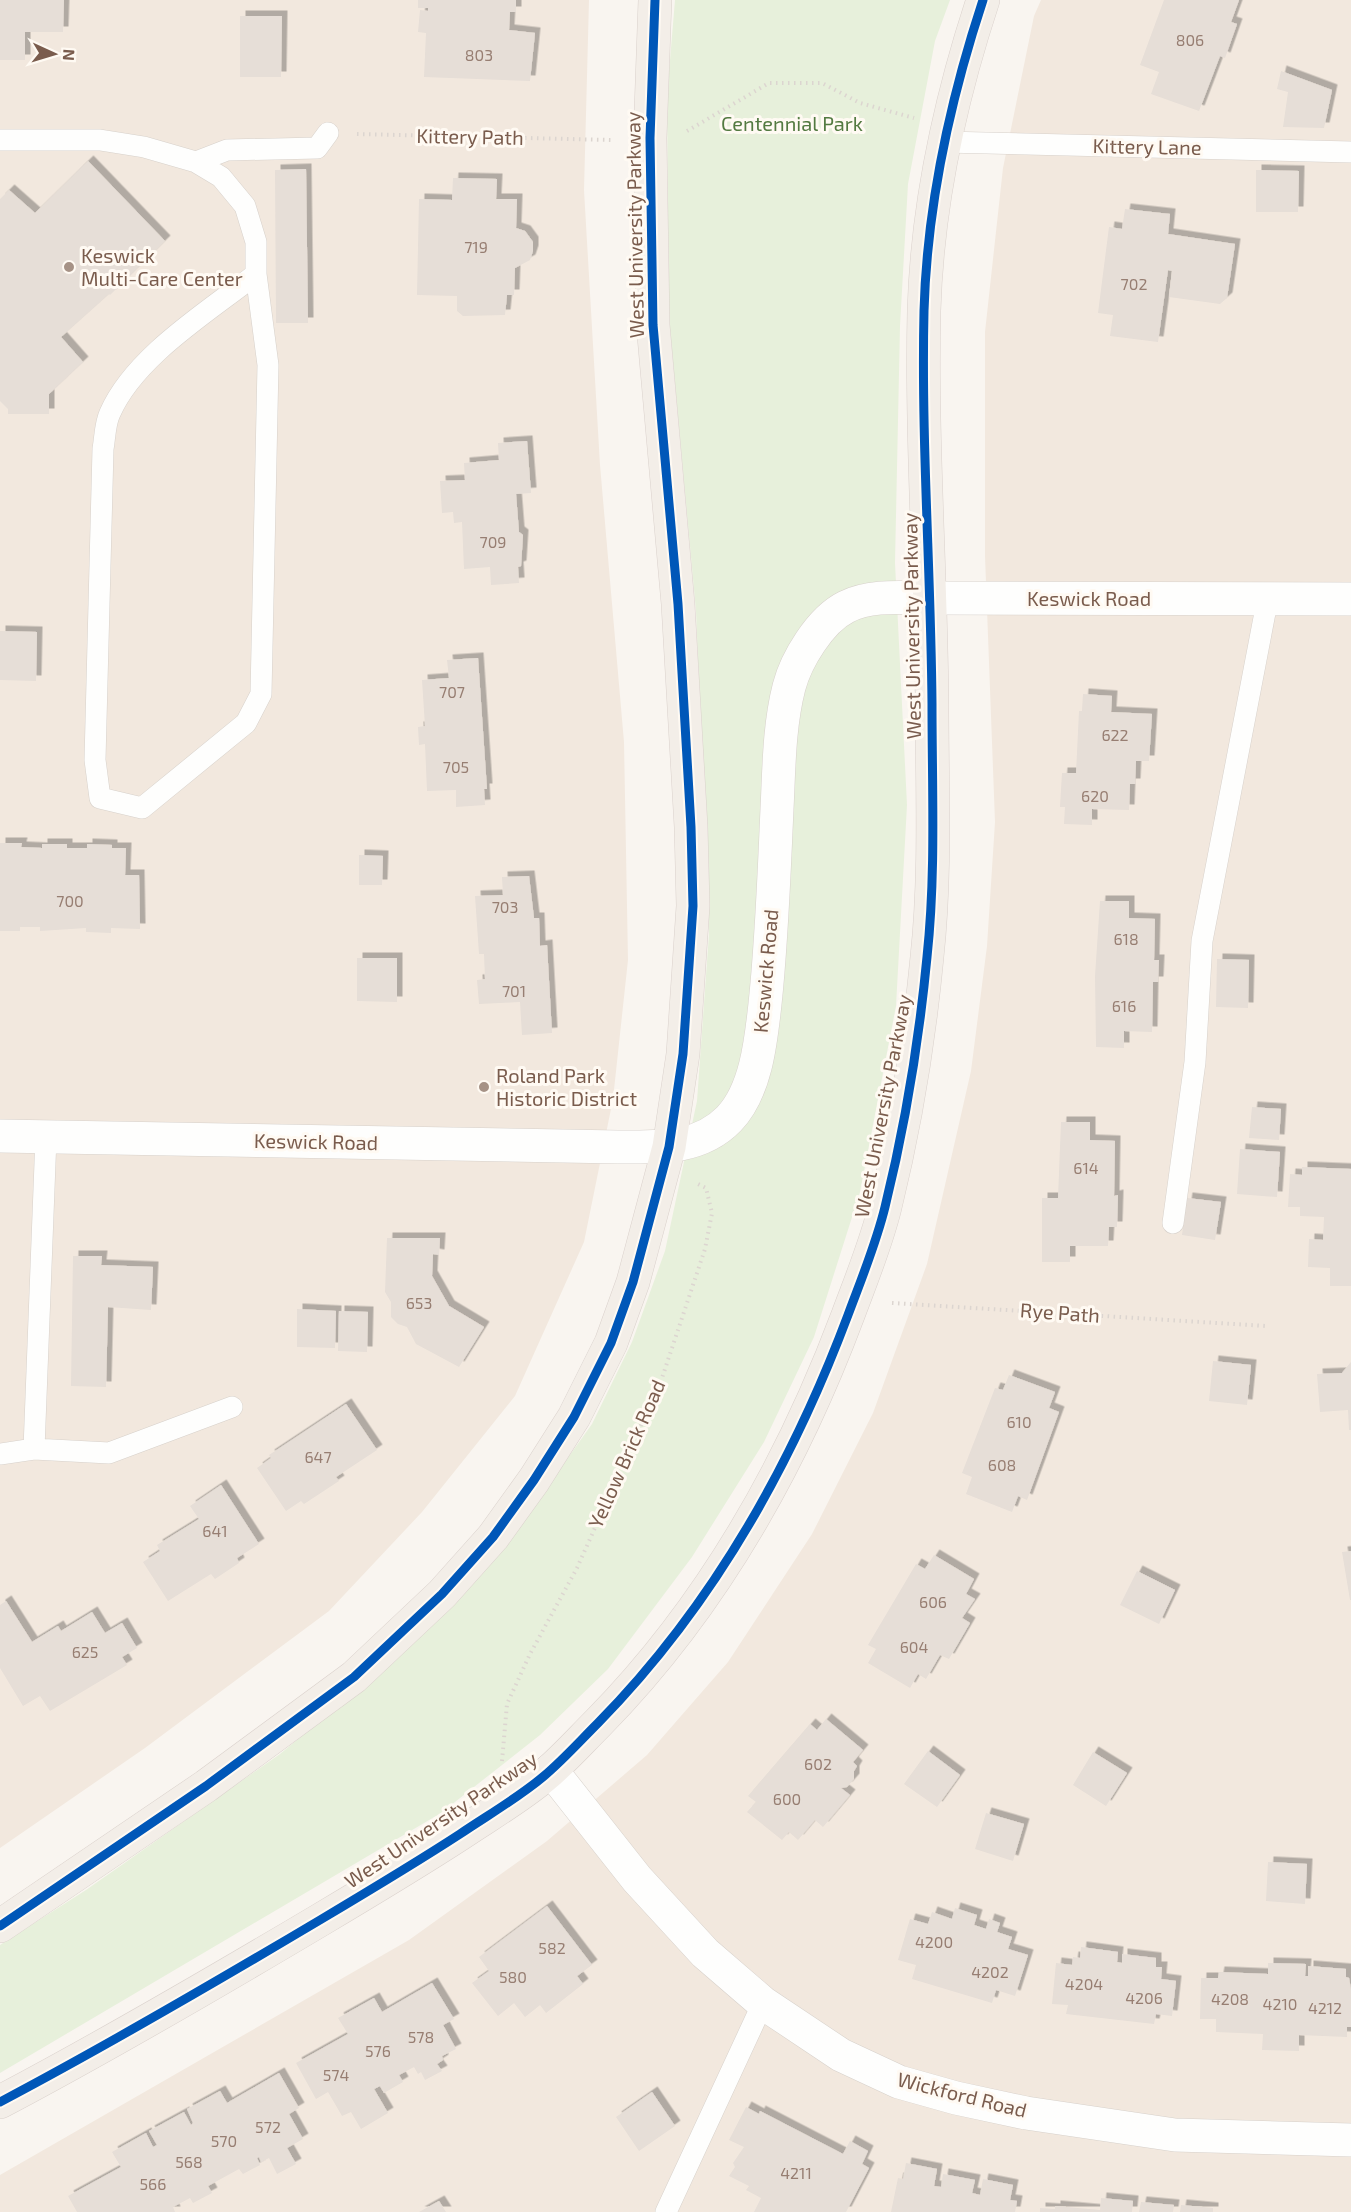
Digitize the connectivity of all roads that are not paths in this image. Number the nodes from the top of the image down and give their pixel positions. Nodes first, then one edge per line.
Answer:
1 (655, 0) edge
2 (983, 0) edge
3 (933, 131) junction
4 (328, 133) road end
5 (0, 140) edge
6 (1351, 152) edge
7 (196, 162) junction
8 (256, 274) junction
9 (1268, 597) junction
10 (931, 598) junction
11 (1351, 599) edge
12 (0, 1136) edge
13 (46, 1137) junction
14 (669, 1147) junction
15 (1173, 1223) dead end
16 (232, 1407) dead end
17 (34, 1449) junction
18 (0, 1454) edge
19 (551, 1770) junction
20 (0, 1926) edge
21 (763, 2003) junction
22 (0, 2102) edge
23 (1351, 2140) edge
24 (666, 2212) edge

1 - 14 main road, West University Parkway
2 - 3 main road, West University Parkway
3 - 6 lane, Kittery Lane
3 - 10 main road, West University Parkway
4 - 7 lane
5 - 7 lane
7 - 8 lane
8 - 8 lane
9 - 10 street, Keswick Road
9 - 11 street, Keswick Road
9 - 15 lane
10 - 14 street, Keswick Road
10 - 19 main road, West University Parkway
12 - 13 street, Keswick Road
13 - 14 street, Keswick Road
13 - 17 lane
14 - 20 main road, West University Parkway
16 - 17 lane
17 - 18 lane
19 - 21 street, Wickford Road
19 - 22 main road, West University Parkway
21 - 23 street, Wickford Road
21 - 24 lane

